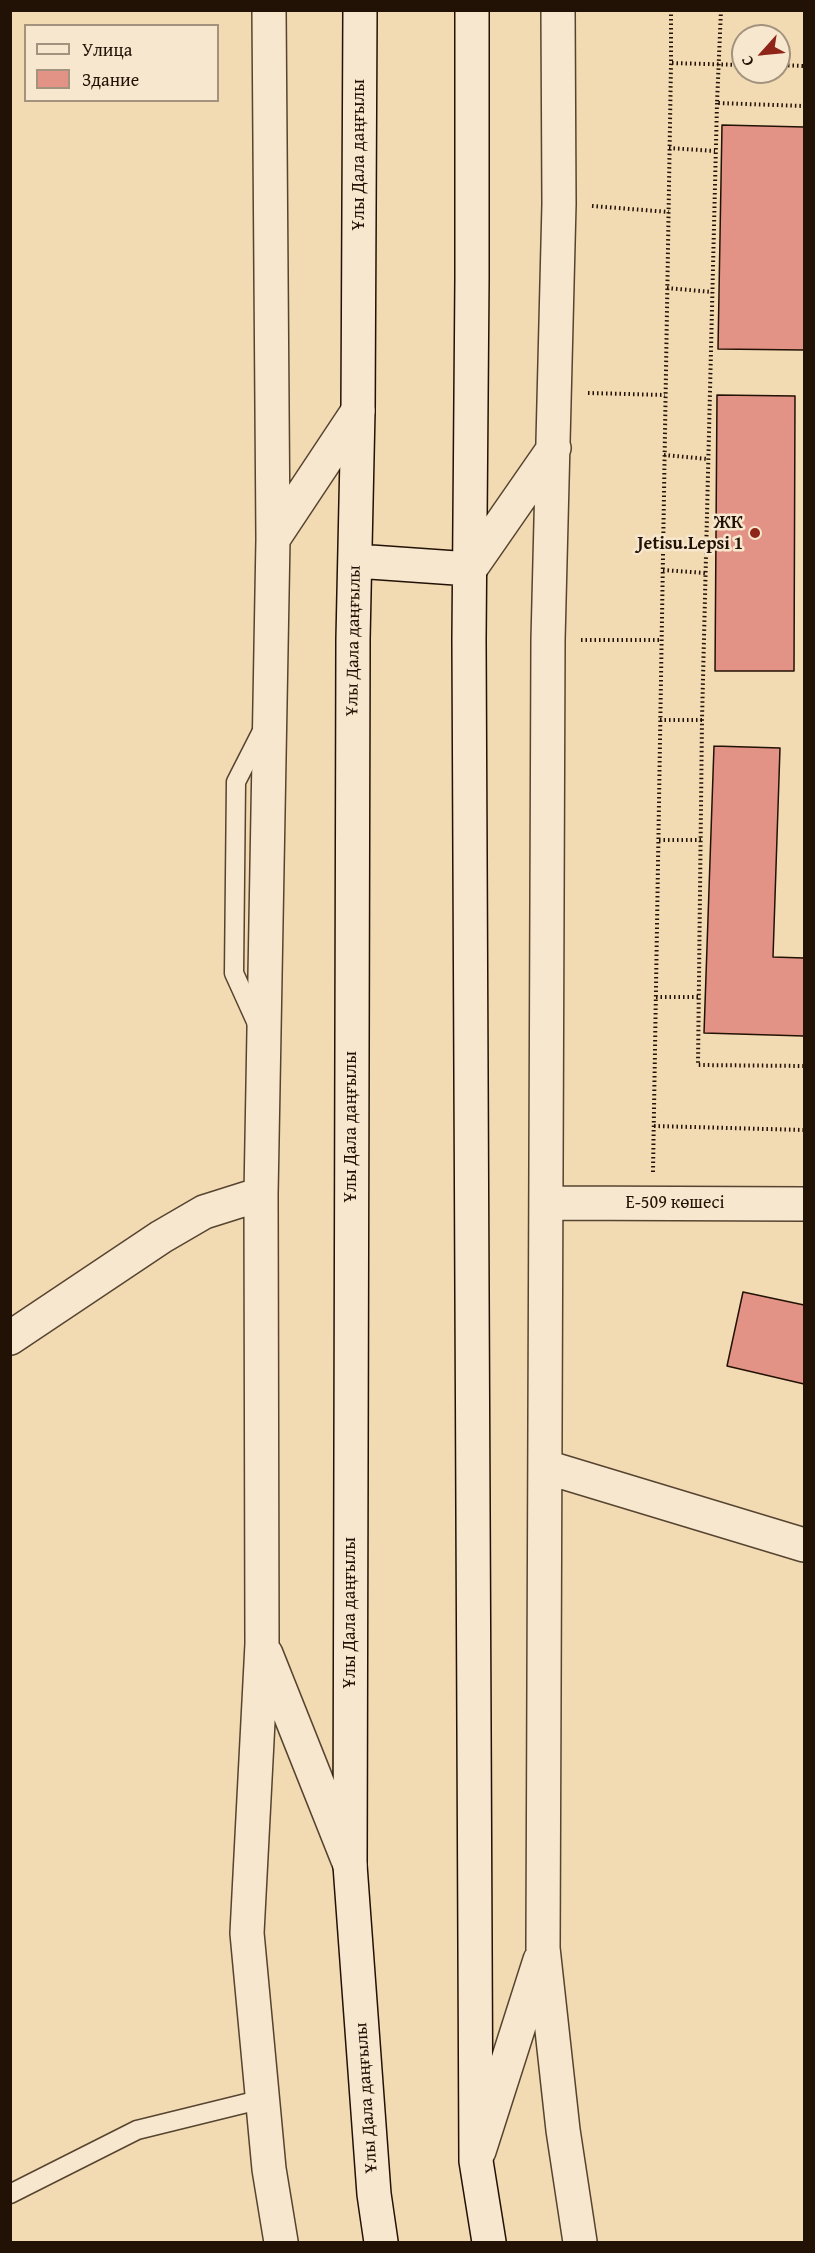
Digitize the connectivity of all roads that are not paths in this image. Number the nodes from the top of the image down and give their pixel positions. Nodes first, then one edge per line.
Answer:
1 (269, 10) edge
2 (360, 10) edge
3 (472, 10) edge
4 (558, 10) edge
5 (358, 411) junction
6 (554, 447) junction
7 (273, 539) junction
8 (356, 561) junction
9 (470, 569) junction
10 (261, 1194) junction
11 (546, 1203) junction
12 (804, 1204) edge
13 (10, 1338) edge
14 (546, 1467) junction
15 (804, 1545) edge
16 (262, 1644) junction
17 (350, 1866) junction
18 (543, 1948) junction
19 (262, 2099) junction
20 (476, 2162) junction
21 (10, 2194) edge
22 (281, 2242) edge
23 (381, 2242) edge
24 (489, 2242) edge
25 (580, 2242) edge

1 - 7 street
2 - 5 street, Ұлы Дала даңғылы
3 - 9 street
4 - 6 street
5 - 7 street
5 - 8 street, Ұлы Дала даңғылы
6 - 9 street
6 - 11 street
7 - 10 street
8 - 9 street
8 - 17 street, Ұлы Дала даңғылы
9 - 20 street
10 - 13 street
10 - 16 street
11 - 12 street, Е-509 көшесі
11 - 14 street
14 - 15 street
14 - 18 street
16 - 17 street
16 - 19 street
17 - 23 street, Ұлы Дала даңғылы
18 - 20 street
18 - 25 street
19 - 21 lane
19 - 22 street
20 - 24 street

